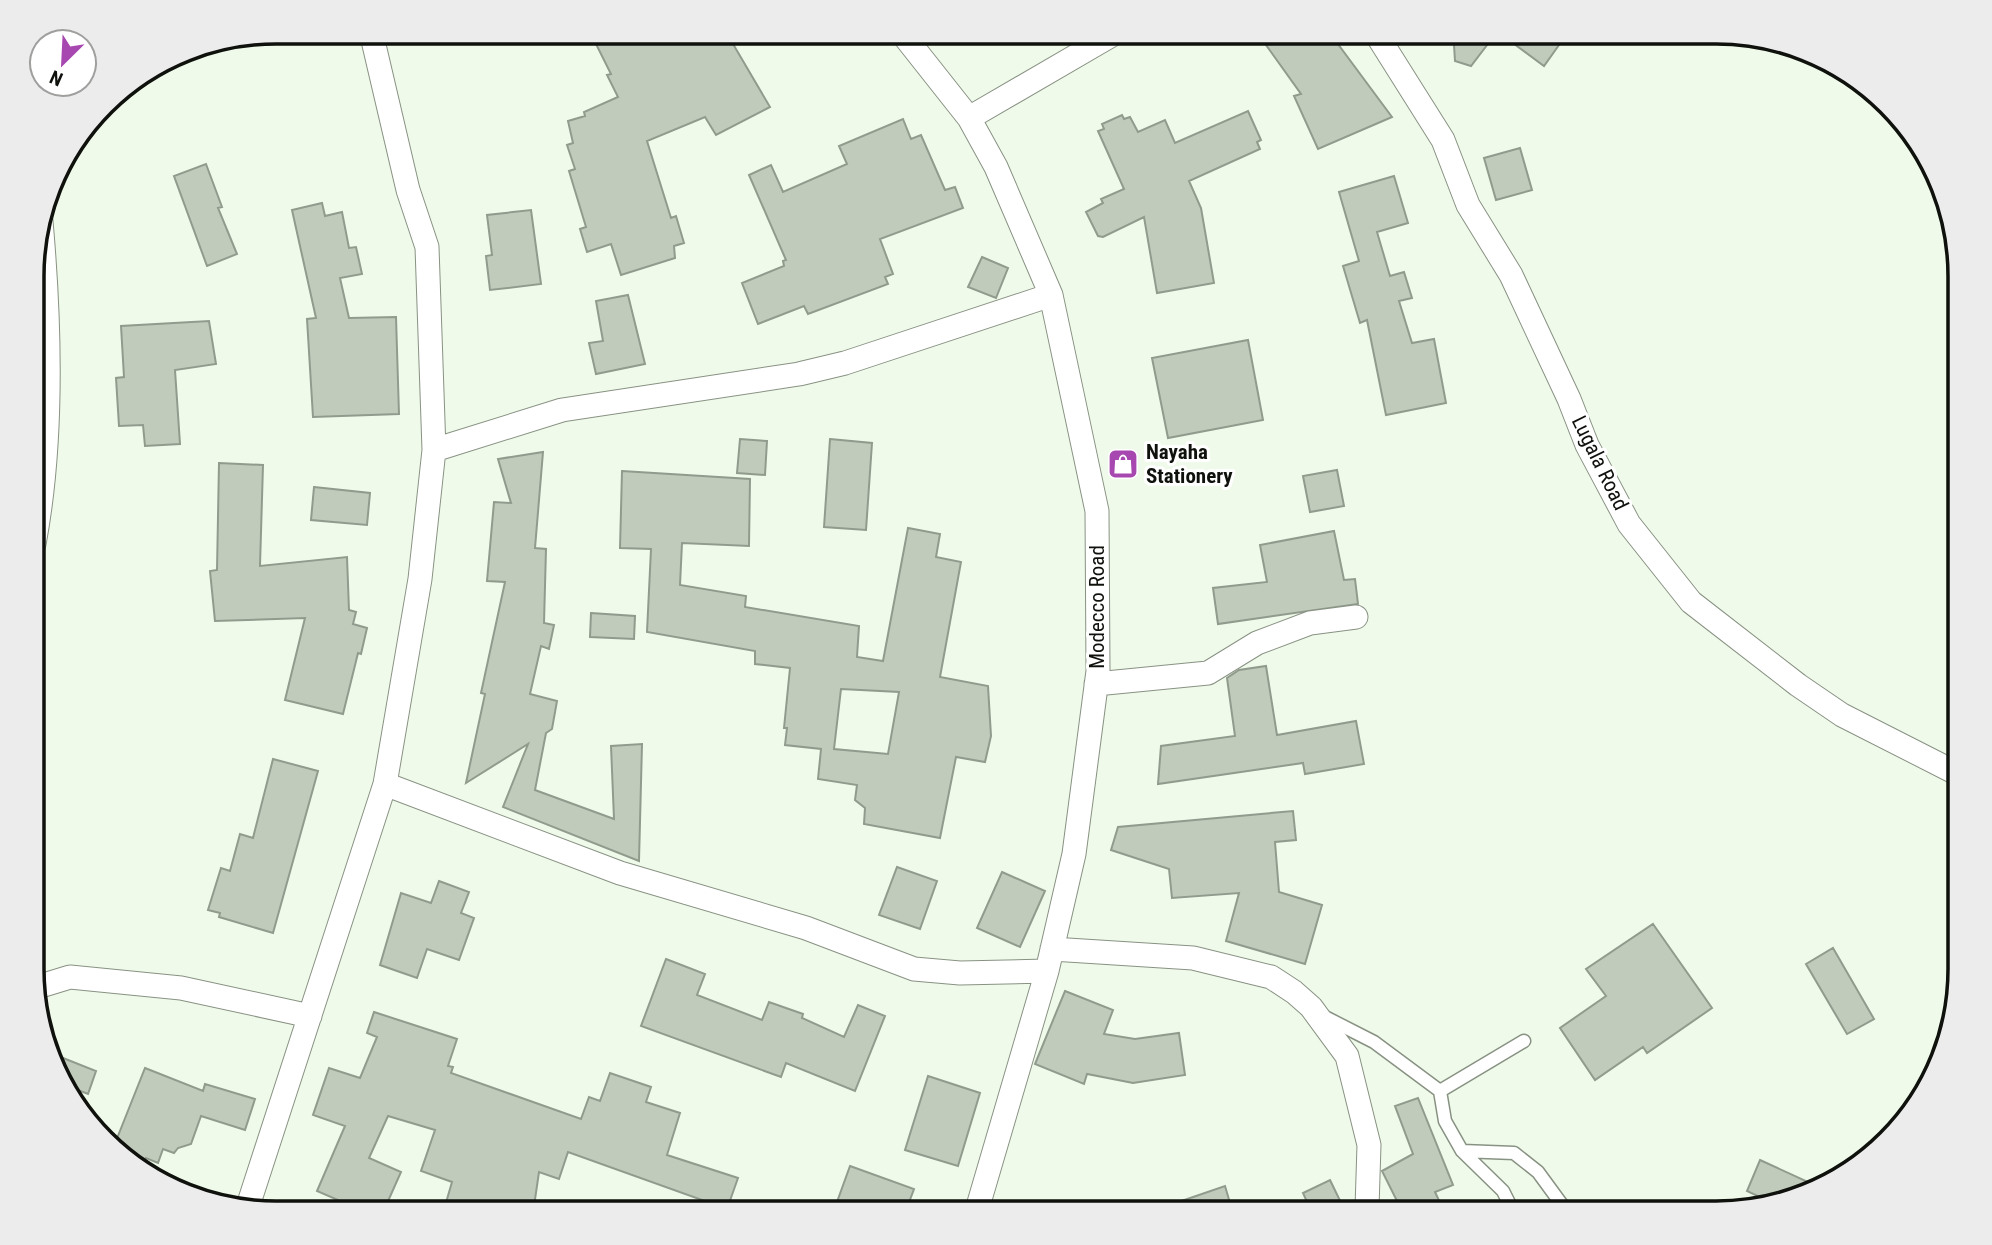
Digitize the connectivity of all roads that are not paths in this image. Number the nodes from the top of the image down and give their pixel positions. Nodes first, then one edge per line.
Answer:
1 (374, 44) edge
2 (910, 44) edge
3 (1096, 44) edge
4 (1383, 44) edge
5 (968, 118) junction
6 (45, 265) edge
7 (1051, 295) junction
8 (44, 436) edge
9 (434, 450) junction
10 (1356, 617) dead end
11 (1096, 684) junction
12 (1948, 769) edge
13 (385, 784) junction
14 (1049, 960) junction
15 (45, 985) edge
16 (1315, 1012) junction
17 (310, 1016) junction
18 (1524, 1041) dead end
19 (1440, 1091) junction
20 (1462, 1151) junction
21 (250, 1199) edge
22 (979, 1201) edge
23 (1367, 1201) edge
24 (1508, 1201) edge
25 (1559, 1201) edge

1 - 9 street
2 - 5 street, Modecco Road
3 - 5 street
4 - 12 street, Lugala Road
5 - 7 street, Modecco Road
6 - 8 street
7 - 9 street
7 - 11 street, Modecco Road
9 - 13 street
10 - 11 street
11 - 14 street, Modecco Road
13 - 14 street
13 - 17 street
14 - 16 street
14 - 22 street, Modecco Road
15 - 17 street
16 - 19 lane
16 - 23 street
17 - 21 street
18 - 19 lane
19 - 20 lane
20 - 24 lane
20 - 25 lane

